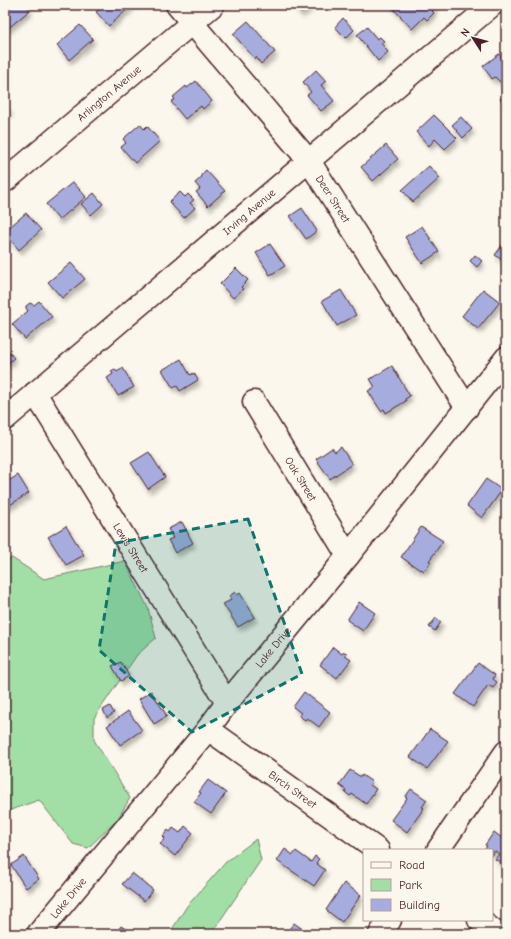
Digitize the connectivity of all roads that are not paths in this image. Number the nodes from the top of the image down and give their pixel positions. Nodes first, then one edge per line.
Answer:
1 (177, 5) edge
2 (213, 5) edge
3 (492, 5) edge
4 (192, 23) junction
5 (309, 161) junction
6 (5, 182) edge
7 (506, 358) edge
8 (35, 393) junction
9 (254, 402) dead end
10 (467, 408) junction
11 (5, 419) edge
12 (348, 556) junction
13 (227, 703) junction
14 (208, 729) junction
15 (506, 752) edge
16 (377, 849) edge
17 (439, 849) edge
18 (389, 921) edge
19 (480, 921) edge
20 (38, 934) edge
21 (380, 934) edge
22 (498, 934) edge

1 - 4 street, Deer Street
2 - 4 street, Arlington Avenue
3 - 5 street, Irving Avenue
4 - 5 street, Deer Street
4 - 6 street, Arlington Avenue
5 - 8 street, Irving Avenue
5 - 10 street, Deer Street
7 - 10 street, Lake Drive
8 - 11 street, Irving Avenue
8 - 13 street, Lewis Street
9 - 12 street, Oak Street
10 - 12 street, Lake Drive
12 - 13 street, Lake Drive
13 - 14 street, Lake Drive
14 - 16 street, Birch Street
14 - 20 street, Lake Drive
15 - 17 street
18 - 21 street
19 - 22 street

